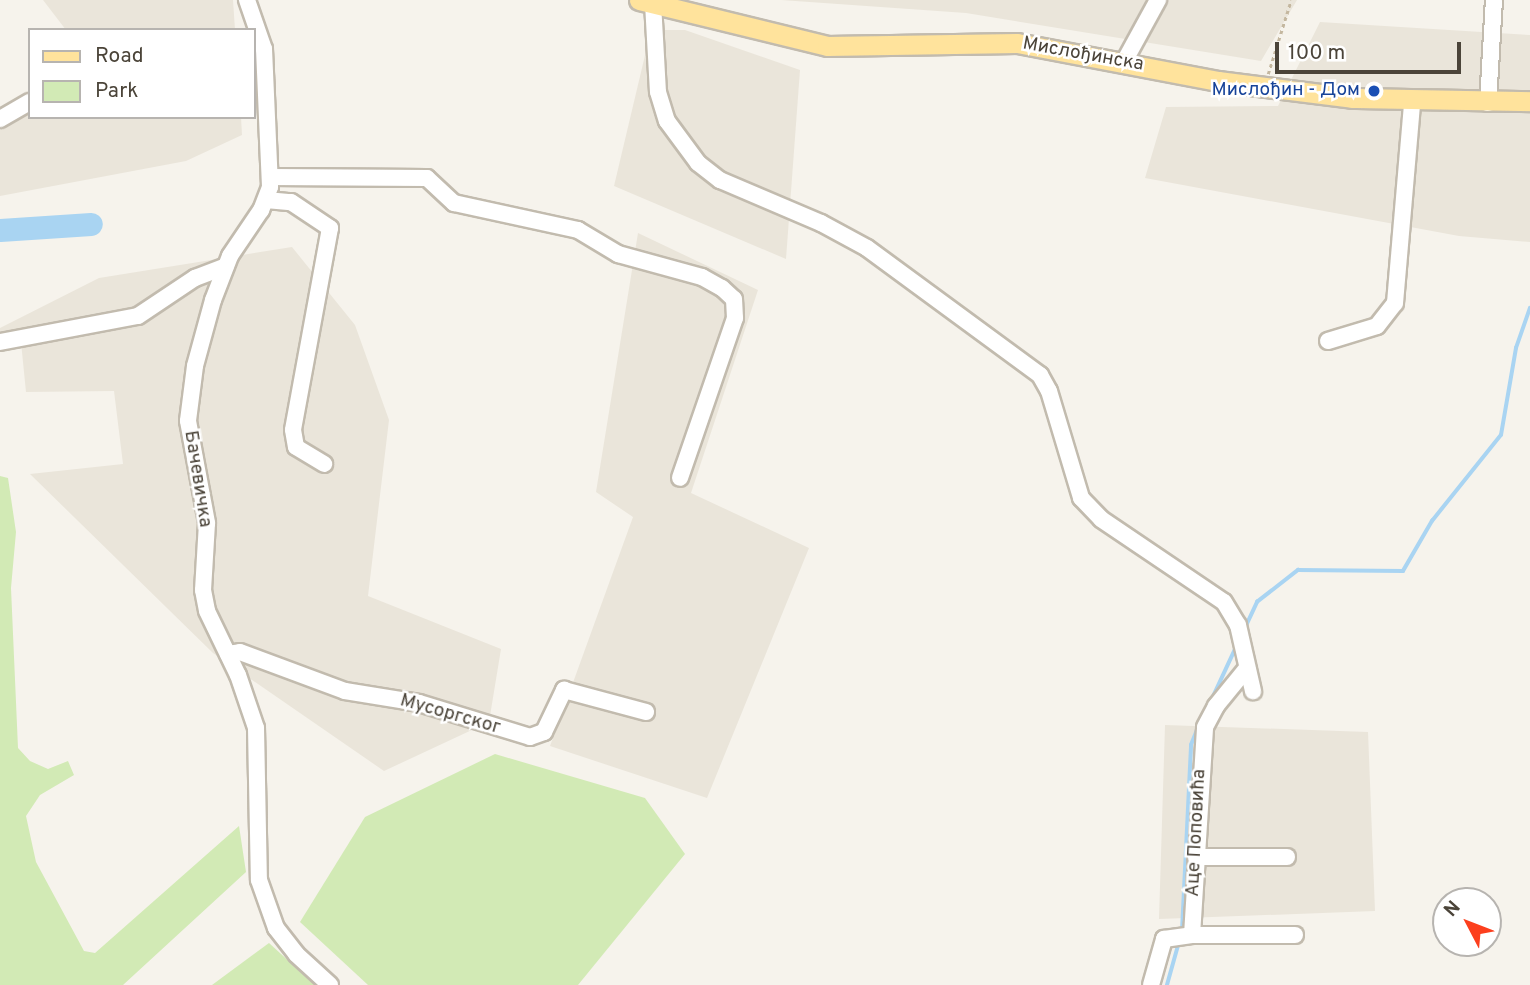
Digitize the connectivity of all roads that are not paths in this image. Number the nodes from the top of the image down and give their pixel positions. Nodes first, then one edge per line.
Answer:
1 (247, 0) edge
2 (1158, 0) edge
3 (1493, 0) edge
4 (646, 2) edge
5 (1124, 62) junction
6 (260, 77) edge
7 (1530, 101) edge
8 (28, 103) edge
9 (1412, 103) junction
10 (1488, 103) junction
11 (0, 119) edge
12 (270, 177) junction
13 (267, 200) junction
14 (226, 266) junction
15 (1328, 341) dead end
16 (0, 342) edge
17 (324, 464) dead end
18 (680, 478) dead end
19 (229, 654) junction
20 (1247, 668) junction
21 (1254, 691) dead end
22 (646, 712) dead end
23 (1196, 857) junction
24 (1287, 857) dead end
25 (1192, 935) junction
26 (1295, 935) dead end
27 (330, 985) edge
28 (1151, 985) edge

1 - 6 street, Бачевичка
2 - 5 street
3 - 10 street
4 - 5 main road, Мислођинска
4 - 20 street
5 - 9 main road, Мислођинска
6 - 12 street, Бачевичка
7 - 10 main road, Мислођинска
8 - 11 street
9 - 10 main road, Мислођинска
9 - 15 street
12 - 13 street, Бачевичка
12 - 18 street
13 - 14 street, Бачевичка
13 - 17 street
14 - 16 street
14 - 19 street, Бачевичка
19 - 22 street, Мусоргског
19 - 27 street, Бачевичка
20 - 21 street
20 - 23 street, Аце Поповића
23 - 24 street
23 - 25 street, Аце Поповића
25 - 26 street
25 - 28 street

